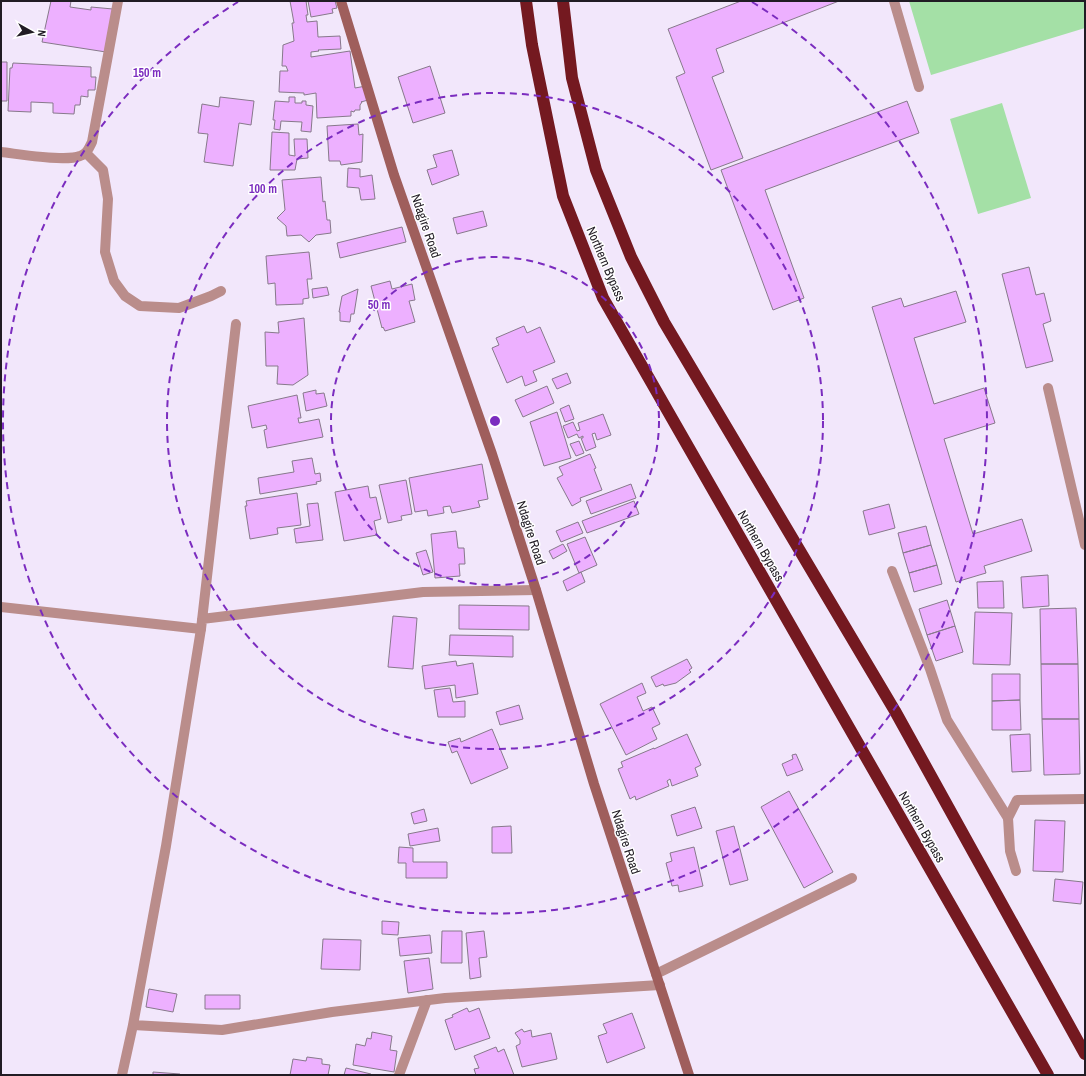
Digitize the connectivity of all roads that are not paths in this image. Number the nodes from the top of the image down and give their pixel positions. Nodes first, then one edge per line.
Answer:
1 (118, 1) edge
2 (341, 1) edge
3 (526, 1) edge
4 (563, 1) edge
5 (894, 1) edge
6 (919, 87) dead end
7 (1, 152) edge
8 (86, 153) junction
9 (221, 291) dead end
10 (236, 324) dead end
11 (1048, 388) dead end
12 (1085, 545) edge
13 (892, 571) dead end
14 (536, 590) junction
15 (1, 608) edge
16 (202, 624) junction
17 (1085, 799) edge
18 (1008, 818) junction
19 (1016, 871) dead end
20 (852, 878) dead end
21 (656, 974) junction
22 (660, 985) junction
23 (427, 1000) junction
24 (133, 1024) junction
25 (1085, 1054) edge
26 (122, 1075) edge
27 (399, 1075) edge
28 (689, 1075) edge
29 (1048, 1075) edge

1 - 8 street
2 - 14 street, Ndagire Road
3 - 29 highway, Northern Bypass
4 - 25 highway, Northern Bypass
5 - 6 street
7 - 8 street
8 - 9 street
10 - 16 street
11 - 12 street
13 - 18 street
14 - 16 street
14 - 21 street, Ndagire Road
15 - 16 street
16 - 24 street
17 - 18 street
18 - 19 street
20 - 21 street
21 - 22 street, Ndagire Road
22 - 23 street
22 - 28 street, Ndagire Road
23 - 24 street
23 - 27 street
24 - 26 street

